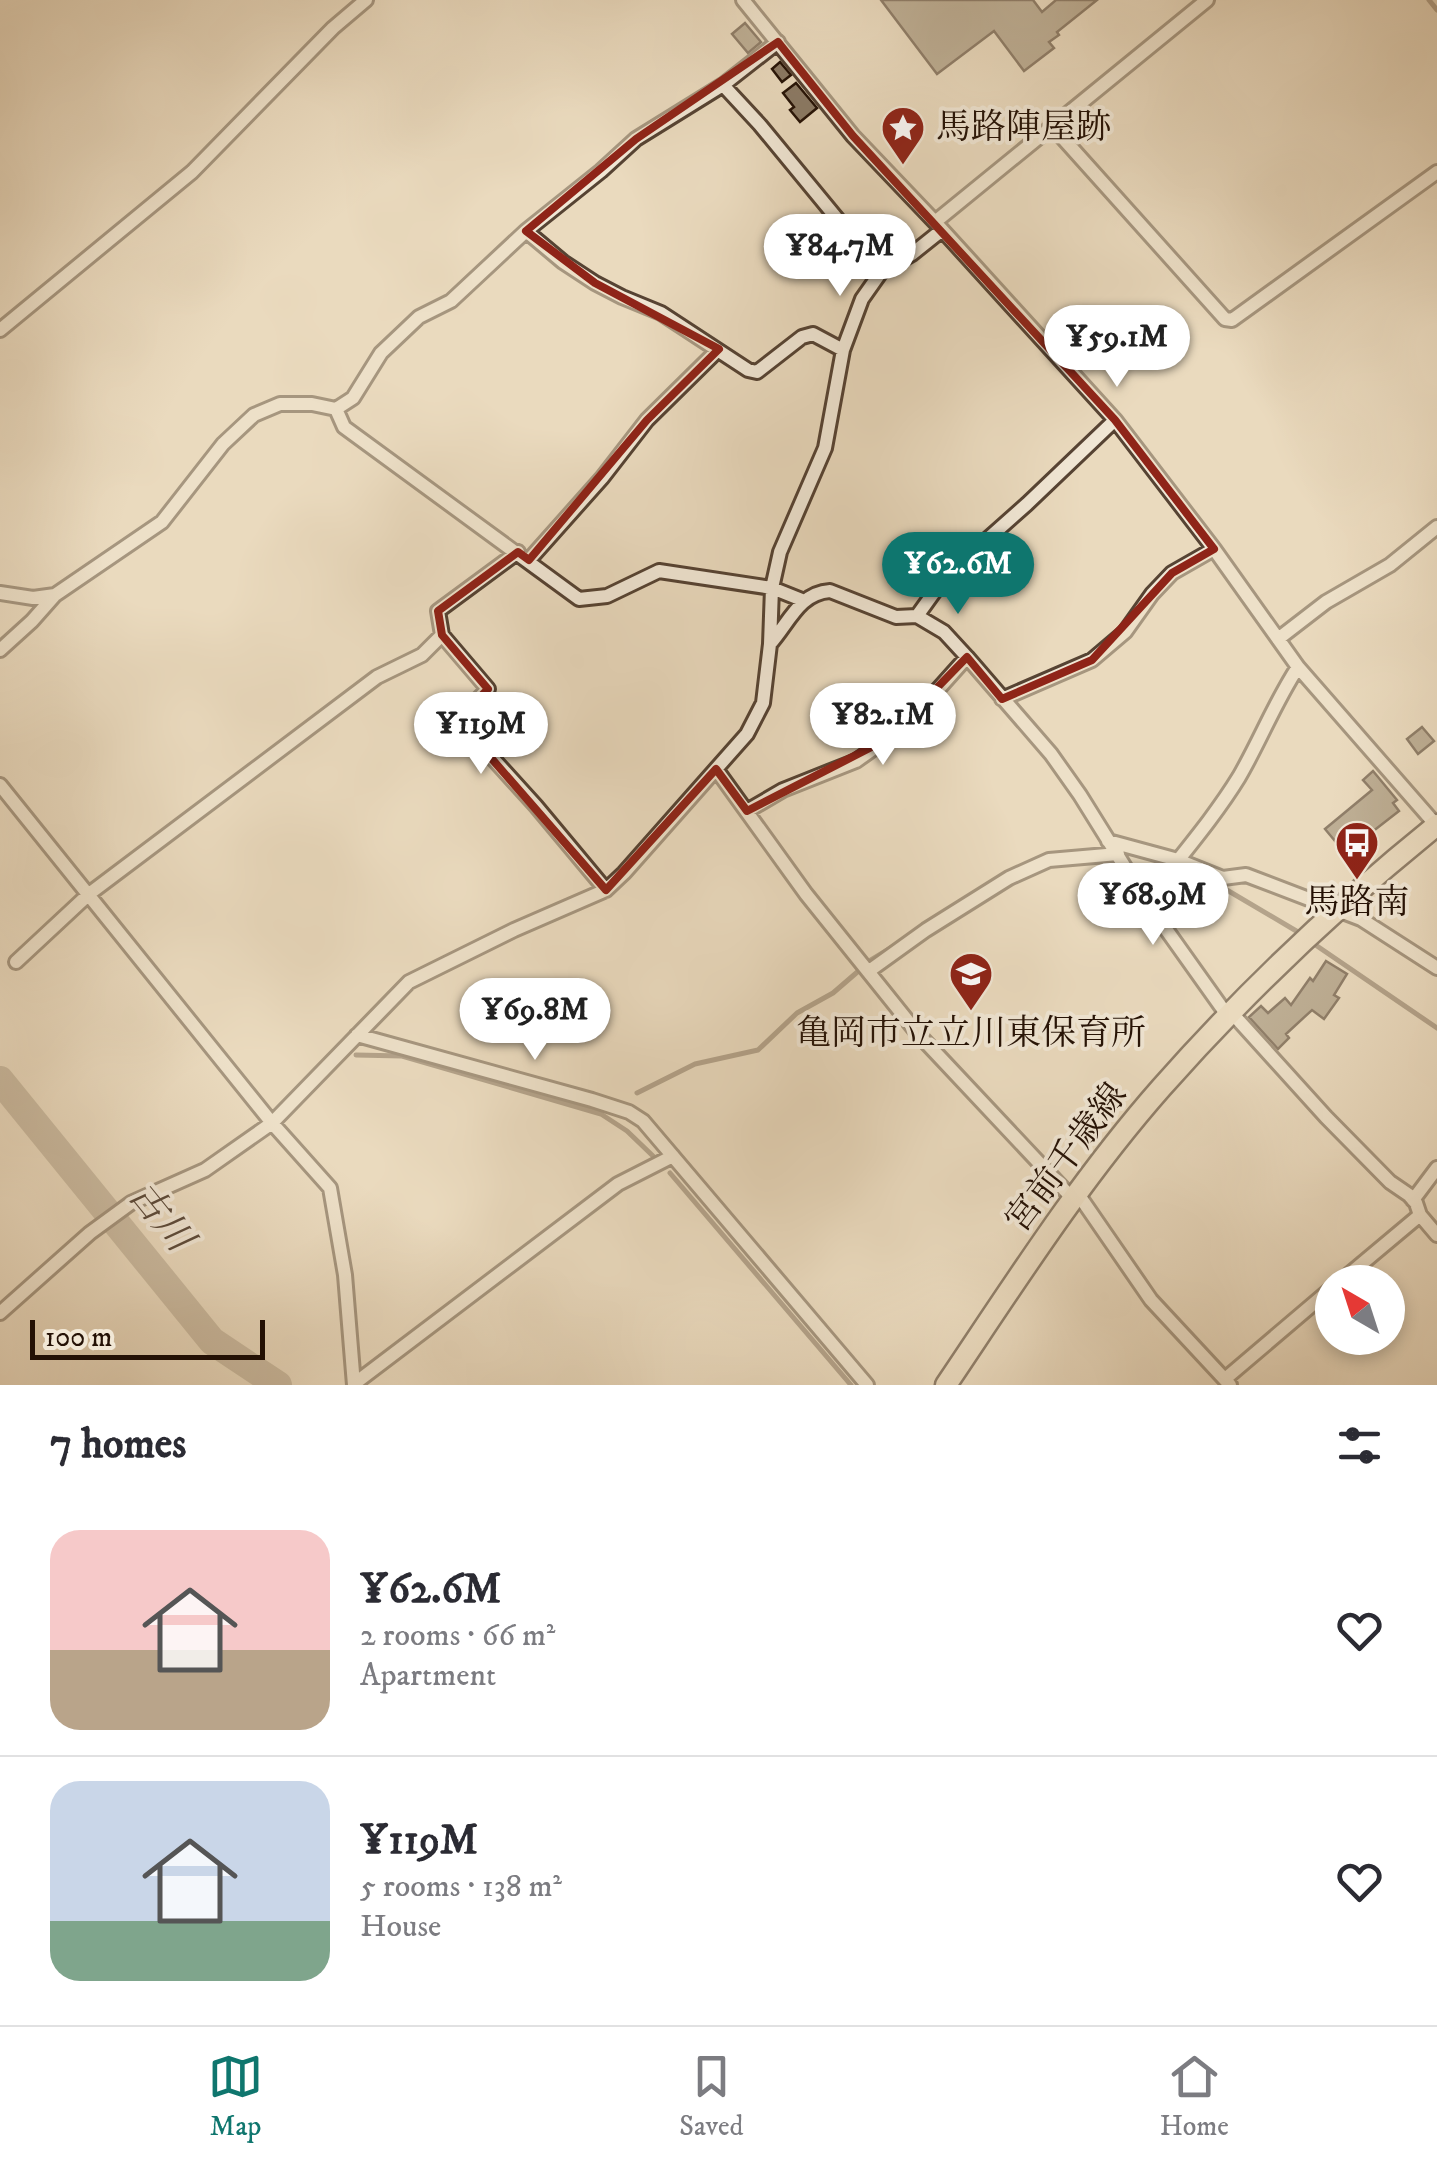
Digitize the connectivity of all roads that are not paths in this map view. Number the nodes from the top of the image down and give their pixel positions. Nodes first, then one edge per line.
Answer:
1 (366, 0) edge
2 (743, 0) edge
3 (1201, 2) edge
4 (778, 42) junction
5 (724, 85) junction
6 (1052, 126) junction
7 (1437, 172) edge
8 (939, 226) junction
9 (526, 231) junction
10 (880, 272) junction
11 (0, 330) edge
12 (844, 350) junction
13 (717, 351) junction
14 (336, 409) junction
15 (1115, 420) junction
16 (1437, 527) edge
17 (1214, 549) junction
18 (524, 556) junction
19 (772, 588) junction
20 (0, 593) edge
21 (54, 596) junction
22 (802, 600) junction
23 (917, 616) junction
24 (442, 636) junction
25 (1278, 640) junction
26 (770, 644) junction
27 (0, 650) edge
28 (968, 656) junction
29 (1298, 668) junction
30 (1002, 700) junction
31 (716, 770) junction
32 (0, 785) edge
33 (747, 811) junction
34 (1437, 825) edge
35 (1108, 841) junction
36 (1118, 854) junction
37 (1178, 860) junction
38 (606, 890) junction
39 (89, 894) junction
40 (1146, 901) junction
41 (1338, 911) junction
42 (16, 962) dead end
43 (1437, 968) edge
44 (870, 971) junction
45 (1229, 1014) junction
46 (357, 1035) junction
47 (272, 1124) junction
48 (673, 1156) junction
49 (1437, 1168) edge
50 (1076, 1197) junction
51 (1413, 1200) junction
52 (1420, 1215) junction
53 (1437, 1236) edge
54 (1360, 1265) edge
55 (1315, 1303) edge
56 (0, 1314) edge
57 (1227, 1382) edge
58 (354, 1385) edge
59 (867, 1385) edge
60 (946, 1385) edge

1 - 11 street
2 - 4 street
3 - 6 street
4 - 5 street
4 - 8 street
5 - 9 street
5 - 10 street
6 - 7 street
6 - 8 street
8 - 10 street
8 - 15 street
9 - 13 street
9 - 14 street
10 - 12 street
12 - 13 street
12 - 19 street
13 - 18 street
14 - 18 street
14 - 21 street
15 - 17 street
15 - 23 street
16 - 25 street
17 - 25 street
17 - 30 street
18 - 19 street
18 - 24 street
19 - 22 street
19 - 26 street
20 - 21 street
21 - 27 street
22 - 23 street
22 - 26 street
23 - 28 street
24 - 38 street
24 - 39 street
25 - 29 street
26 - 31 street
28 - 30 street
28 - 33 street
29 - 34 street
29 - 37 street
30 - 35 street
31 - 33 street
31 - 38 street
32 - 39 street
33 - 44 street
34 - 41 main road, 宮前千歳線
35 - 36 street
35 - 37 street
36 - 40 street
36 - 44 street
37 - 40 street
37 - 41 street
38 - 46 street
39 - 42 street
39 - 47 street
40 - 45 street
41 - 43 street
41 - 45 main road, 宮前千歳線
44 - 50 street
45 - 50 main road, 宮前千歳線
45 - 51 street
46 - 47 street
46 - 48 street
47 - 56 street
47 - 58 street
48 - 58 street
48 - 59 street
49 - 51 street
50 - 57 street
50 - 60 main road, 宮前千歳線
51 - 52 street
52 - 53 street
52 - 54 street
55 - 57 street

